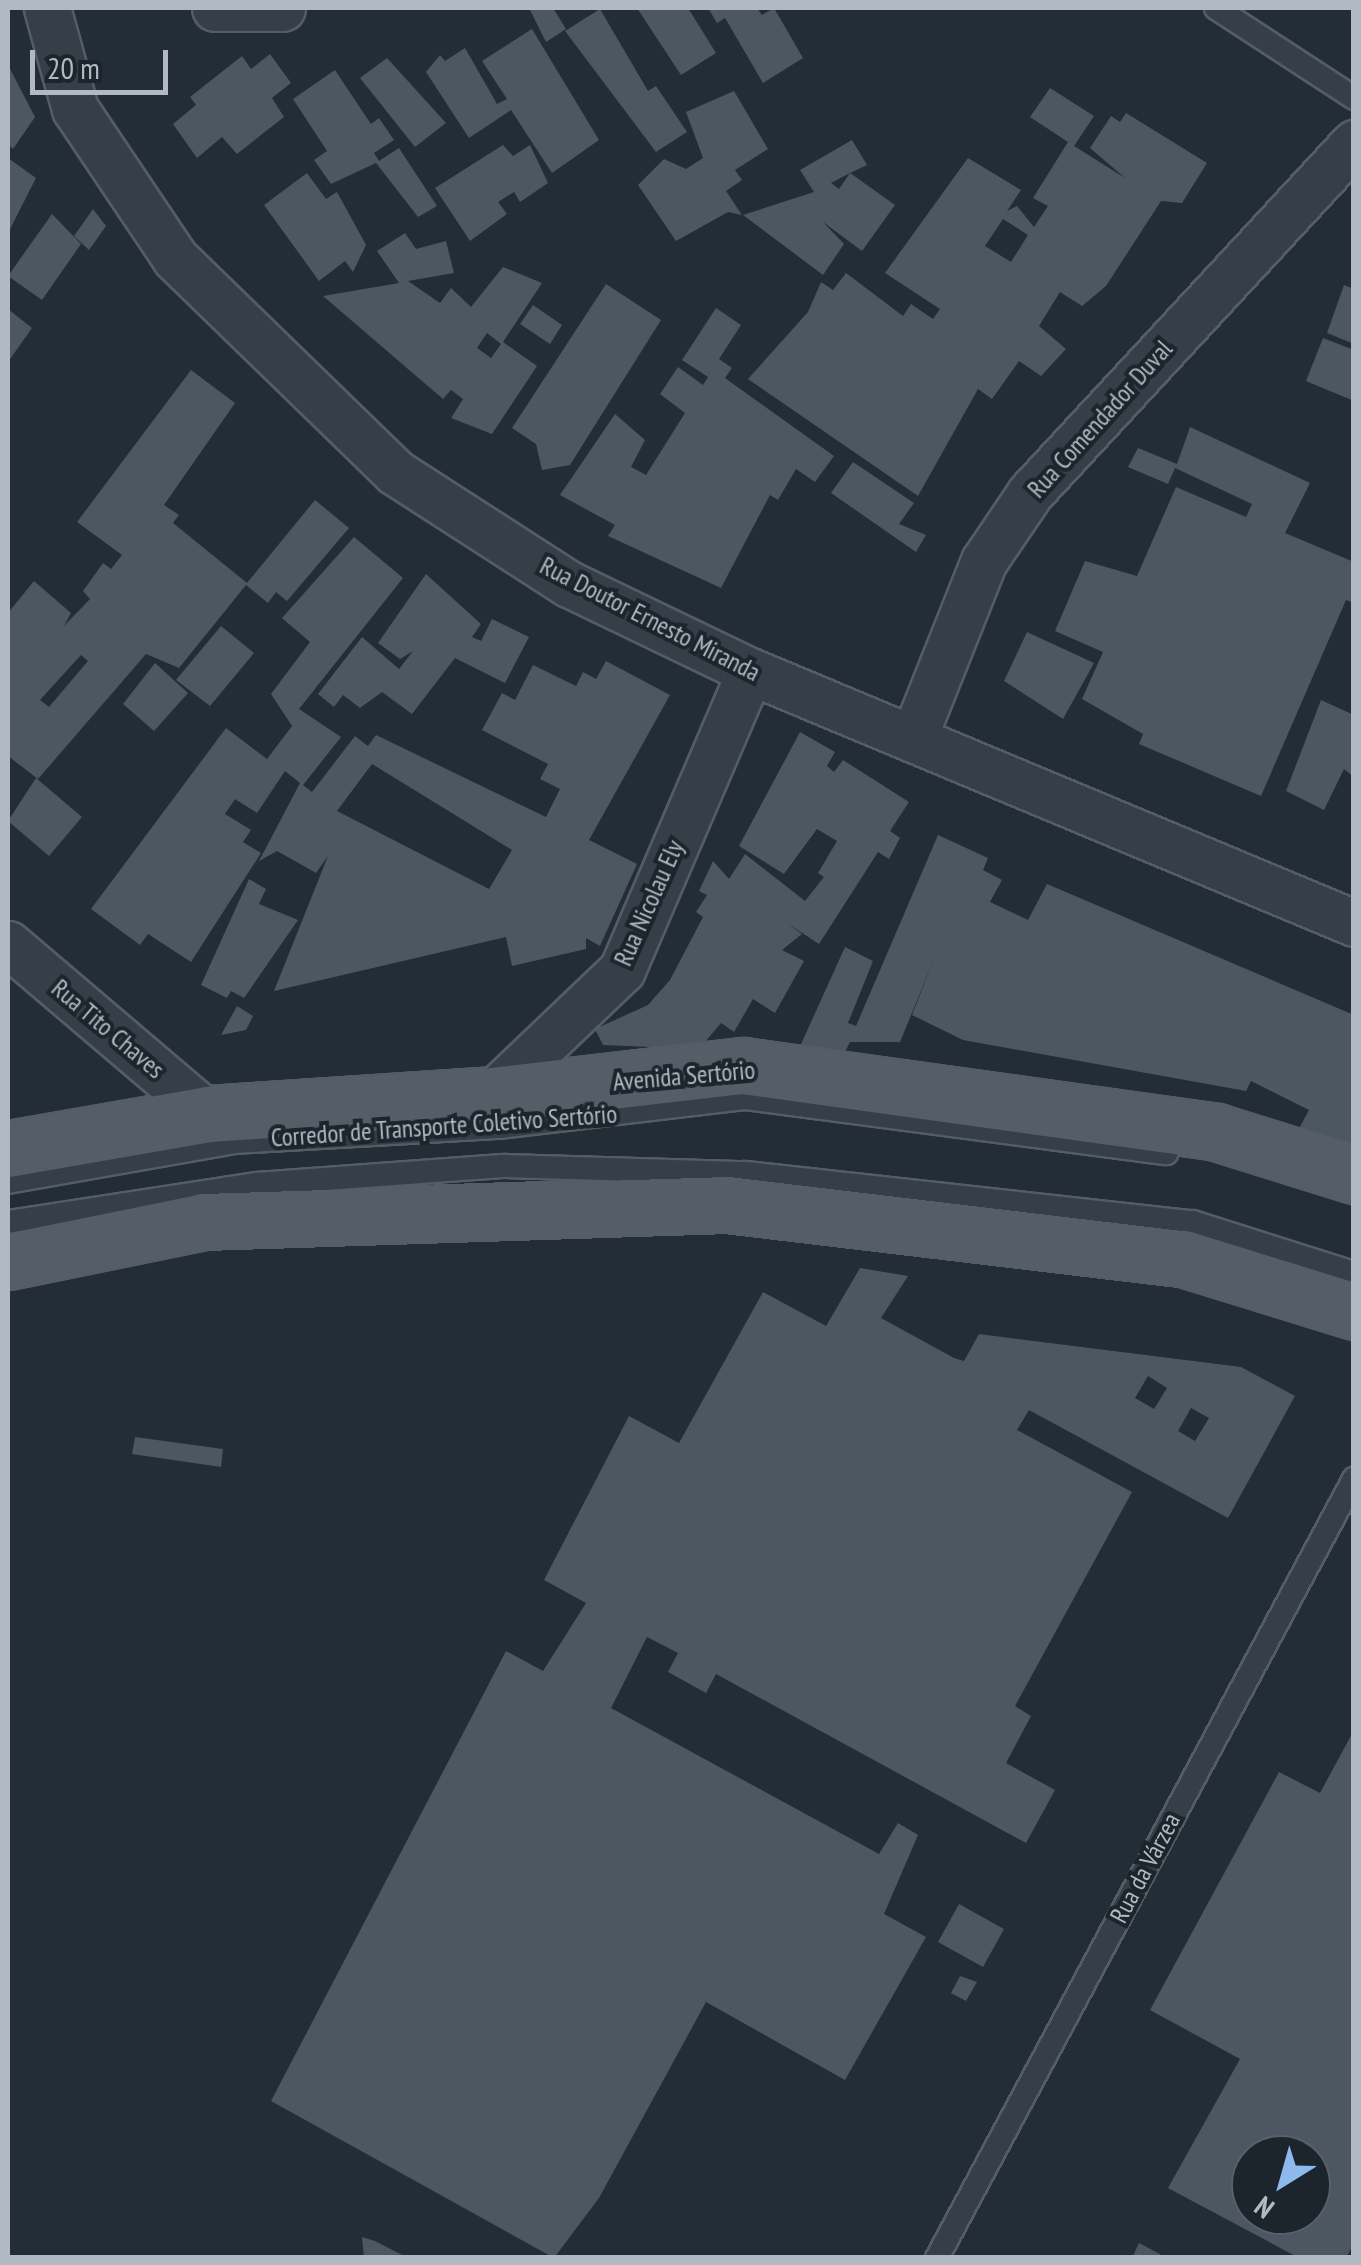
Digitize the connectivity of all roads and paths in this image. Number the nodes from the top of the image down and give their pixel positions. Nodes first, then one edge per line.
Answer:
1 (47, 8) edge
2 (215, 8) edge
3 (282, 8) edge
4 (1216, 8) edge
5 (1354, 98) edge
6 (1354, 143) edge
7 (750, 671) junction
8 (913, 739) junction
9 (1354, 923) edge
10 (8, 944) edge
11 (490, 1096) junction
12 (222, 1128) junction
13 (8, 1149) edge
14 (1354, 1175) edge
15 (8, 1182) edge
16 (1354, 1201) edge
17 (8, 1222) edge
18 (8, 1261) edge
19 (1354, 1273) edge
20 (1354, 1310) edge
21 (1354, 1479) edge
22 (937, 2258) edge

1 - 7 street, Rua Doutor Ernesto Miranda
2 - 3 street
4 - 5 lane
6 - 8 street, Rua Comendador Duval
7 - 8 street, Rua Doutor Ernesto Miranda
7 - 11 street, Rua Nicolau Ely
8 - 9 street, Rua Doutor Ernesto Miranda
10 - 12 street, Rua Tito Chaves
11 - 12 main road, Avenida Sertório
11 - 14 main road, Avenida Sertório
12 - 13 main road, Avenida Sertório
12 - 15 lane, Corredor de Transporte Coletivo Sertório
12 - 16 lane, Corredor de Transporte Coletivo Sertório
17 - 19 lane, Corredor de Transporte Coletivo Sertório
18 - 20 main road
21 - 22 lane, Rua da Várzea

